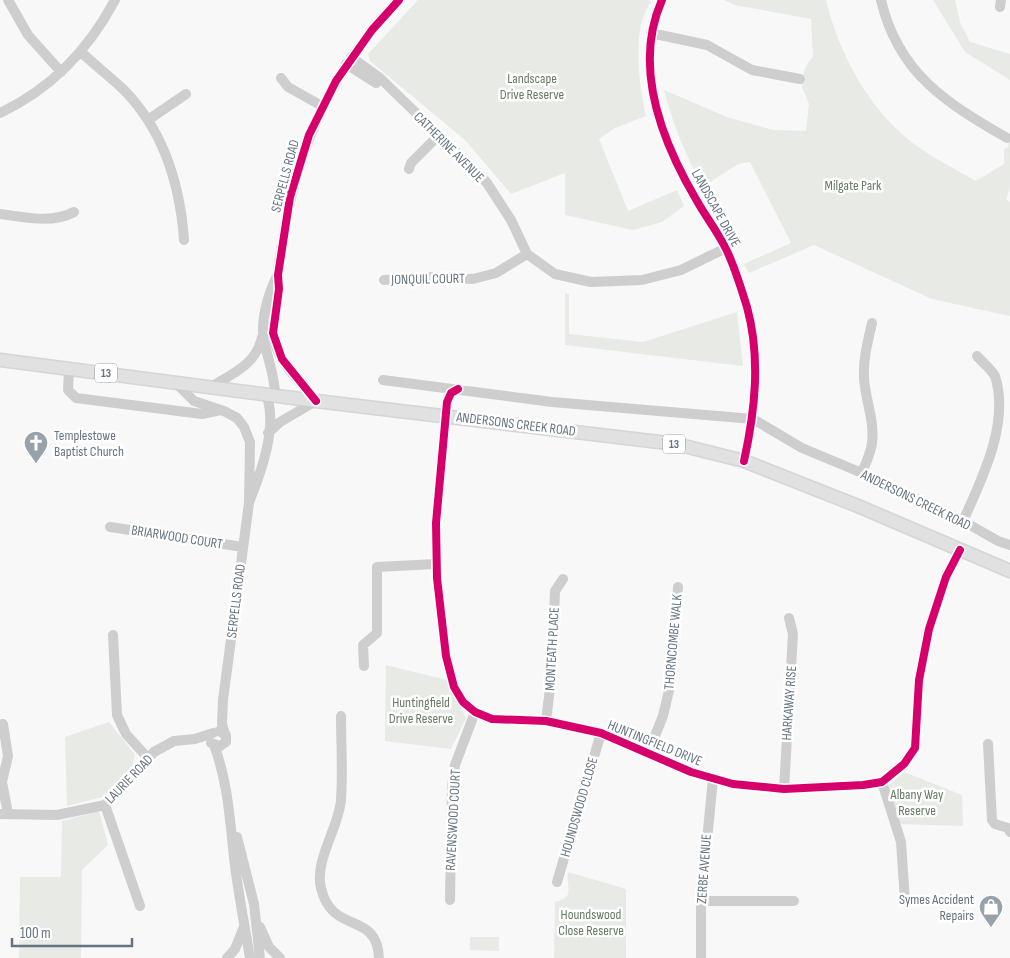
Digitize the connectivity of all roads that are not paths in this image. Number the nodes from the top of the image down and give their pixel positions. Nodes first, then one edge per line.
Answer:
1 (8, 0) edge
2 (115, 0) edge
3 (400, 0) edge
4 (662, 0) edge
5 (881, 0) edge
6 (651, 33) junction
7 (81, 52) junction
8 (348, 61) junction
9 (61, 72) junction
10 (281, 78) dead end
11 (800, 79) dead end
12 (186, 94) dead end
13 (322, 106) junction
14 (0, 113) edge
15 (148, 120) junction
16 (438, 136) junction
17 (1007, 138) dead end
18 (409, 169) dead end
19 (74, 212) dead end
20 (0, 214) edge
21 (184, 240) dead end
22 (726, 248) junction
23 (527, 254) junction
24 (384, 280) dead end
25 (268, 321) junction
26 (872, 324) dead end
27 (977, 356) dead end
28 (0, 360) edge
29 (69, 369) junction
30 (383, 380) dead end
31 (175, 382) junction
32 (211, 387) junction
33 (458, 389) junction
34 (270, 394) junction
35 (316, 402) junction
36 (222, 410) junction
37 (446, 415) junction
38 (753, 419) junction
39 (268, 433) junction
40 (744, 461) junction
41 (862, 473) junction
42 (249, 503) junction
43 (963, 521) junction
44 (110, 527) dead end
45 (1010, 545) edge
46 (243, 547) junction
47 (960, 550) junction
48 (436, 564) junction
49 (1010, 571) edge
50 (563, 579) dead end
51 (678, 587) dead end
52 (789, 618) dead end
53 (113, 634) dead end
54 (364, 666) dead end
55 (475, 712) junction
56 (341, 716) dead end
57 (546, 721) junction
58 (3, 724) dead end
59 (601, 733) junction
60 (218, 739) junction
61 (988, 744) dead end
62 (648, 753) junction
63 (147, 758) junction
64 (713, 779) junction
65 (882, 782) junction
66 (784, 790) junction
67 (105, 805) junction
68 (4, 814) edge
69 (232, 821) junction
70 (1010, 832) edge
71 (557, 882) dead end
72 (450, 900) dead end
73 (794, 900) dead end
74 (701, 901) junction
75 (905, 901) dead end
76 (254, 904) junction
77 (140, 906) dead end
78 (244, 923) junction
79 (227, 958) edge
80 (250, 958) edge
81 (260, 958) edge
82 (280, 958) edge
83 (379, 958) edge
84 (701, 958) edge

1 - 9 street
2 - 7 street
3 - 8 street, SERPELLS ROAD
4 - 6 street, LANDSCAPE DRIVE
5 - 17 street
6 - 11 street
6 - 22 street, LANDSCAPE DRIVE
7 - 9 street
7 - 15 street
8 - 13 street, SERPELLS ROAD
8 - 16 street, CATHERINE AVENUE
9 - 14 street
10 - 13 street
12 - 15 street
13 - 25 street, SERPELLS ROAD
15 - 21 street
16 - 18 street
16 - 23 street, CATHERINE AVENUE
19 - 20 street
22 - 23 street
22 - 38 street, LANDSCAPE DRIVE
23 - 24 street, JONQUIL COURT
25 - 32 street, SERPELLS ROAD
25 - 34 street, SERPELLS ROAD
25 - 35 street, SERPELLS ROAD
26 - 41 street
27 - 43 street
28 - 29 main road, ANDERSONS CREEK ROAD / 13
29 - 31 main road, ANDERSONS CREEK ROAD / 13
29 - 36 street
30 - 33 street, ANDERSONS CREEK ROAD
31 - 32 main road, ANDERSONS CREEK ROAD / 13
31 - 36 street, SERPELLS ROAD
32 - 34 main road, ANDERSONS CREEK ROAD / 13
33 - 37 street, HUNTINGFIELD DRIVE
33 - 38 street, ANDERSONS CREEK ROAD
34 - 35 main road, ANDERSONS CREEK ROAD / 13
34 - 39 street, SERPELLS ROAD
35 - 37 main road, ANDERSONS CREEK ROAD / 13
35 - 39 street
36 - 42 street, SERPELLS ROAD
37 - 40 main road, ANDERSONS CREEK ROAD / 13
37 - 48 street, HUNTINGFIELD DRIVE
38 - 40 street, LANDSCAPE DRIVE
38 - 41 street, ANDERSONS CREEK ROAD
39 - 42 street, SERPELLS ROAD
40 - 47 main road, ANDERSONS CREEK ROAD / 13
41 - 43 street, ANDERSONS CREEK ROAD
42 - 46 street, SERPELLS ROAD
43 - 45 street, ANDERSONS CREEK ROAD
44 - 46 street, BRIARWOOD COURT
46 - 60 street, SERPELLS ROAD
47 - 49 main road, ANDERSONS CREEK ROAD / 13
47 - 65 street, HUNTINGFIELD DRIVE
48 - 54 street
48 - 55 street, HUNTINGFIELD DRIVE
50 - 57 street, MONTEATH PLACE
51 - 62 street, THORNCOMBE WALK
52 - 66 street, HARKAWAY RISE
53 - 63 street
55 - 57 street, HUNTINGFIELD DRIVE
55 - 72 street, RAVENSWOOD COURT
56 - 83 street
57 - 59 street, HUNTINGFIELD DRIVE
58 - 68 street
59 - 62 street, HUNTINGFIELD DRIVE
59 - 71 street, HOUNDSWOOD CLOSE
60 - 63 street, LAURIE ROAD
60 - 69 street, SERPELLS ROAD
61 - 70 street
62 - 64 street, HUNTINGFIELD DRIVE
63 - 67 street, LAURIE ROAD
64 - 66 street, HUNTINGFIELD DRIVE
64 - 74 street, ZERBE AVENUE
65 - 66 street, HUNTINGFIELD DRIVE
65 - 75 street
67 - 68 street, LAURIE ROAD
67 - 77 street
69 - 76 street, SERPELLS ROAD
69 - 78 street, SERPELLS ROAD
73 - 74 street
74 - 84 street, ZERBE AVENUE
76 - 81 street, SERPELLS ROAD
76 - 82 street
78 - 79 street, SERPELLS ROAD
78 - 80 street, SERPELLS ROAD

